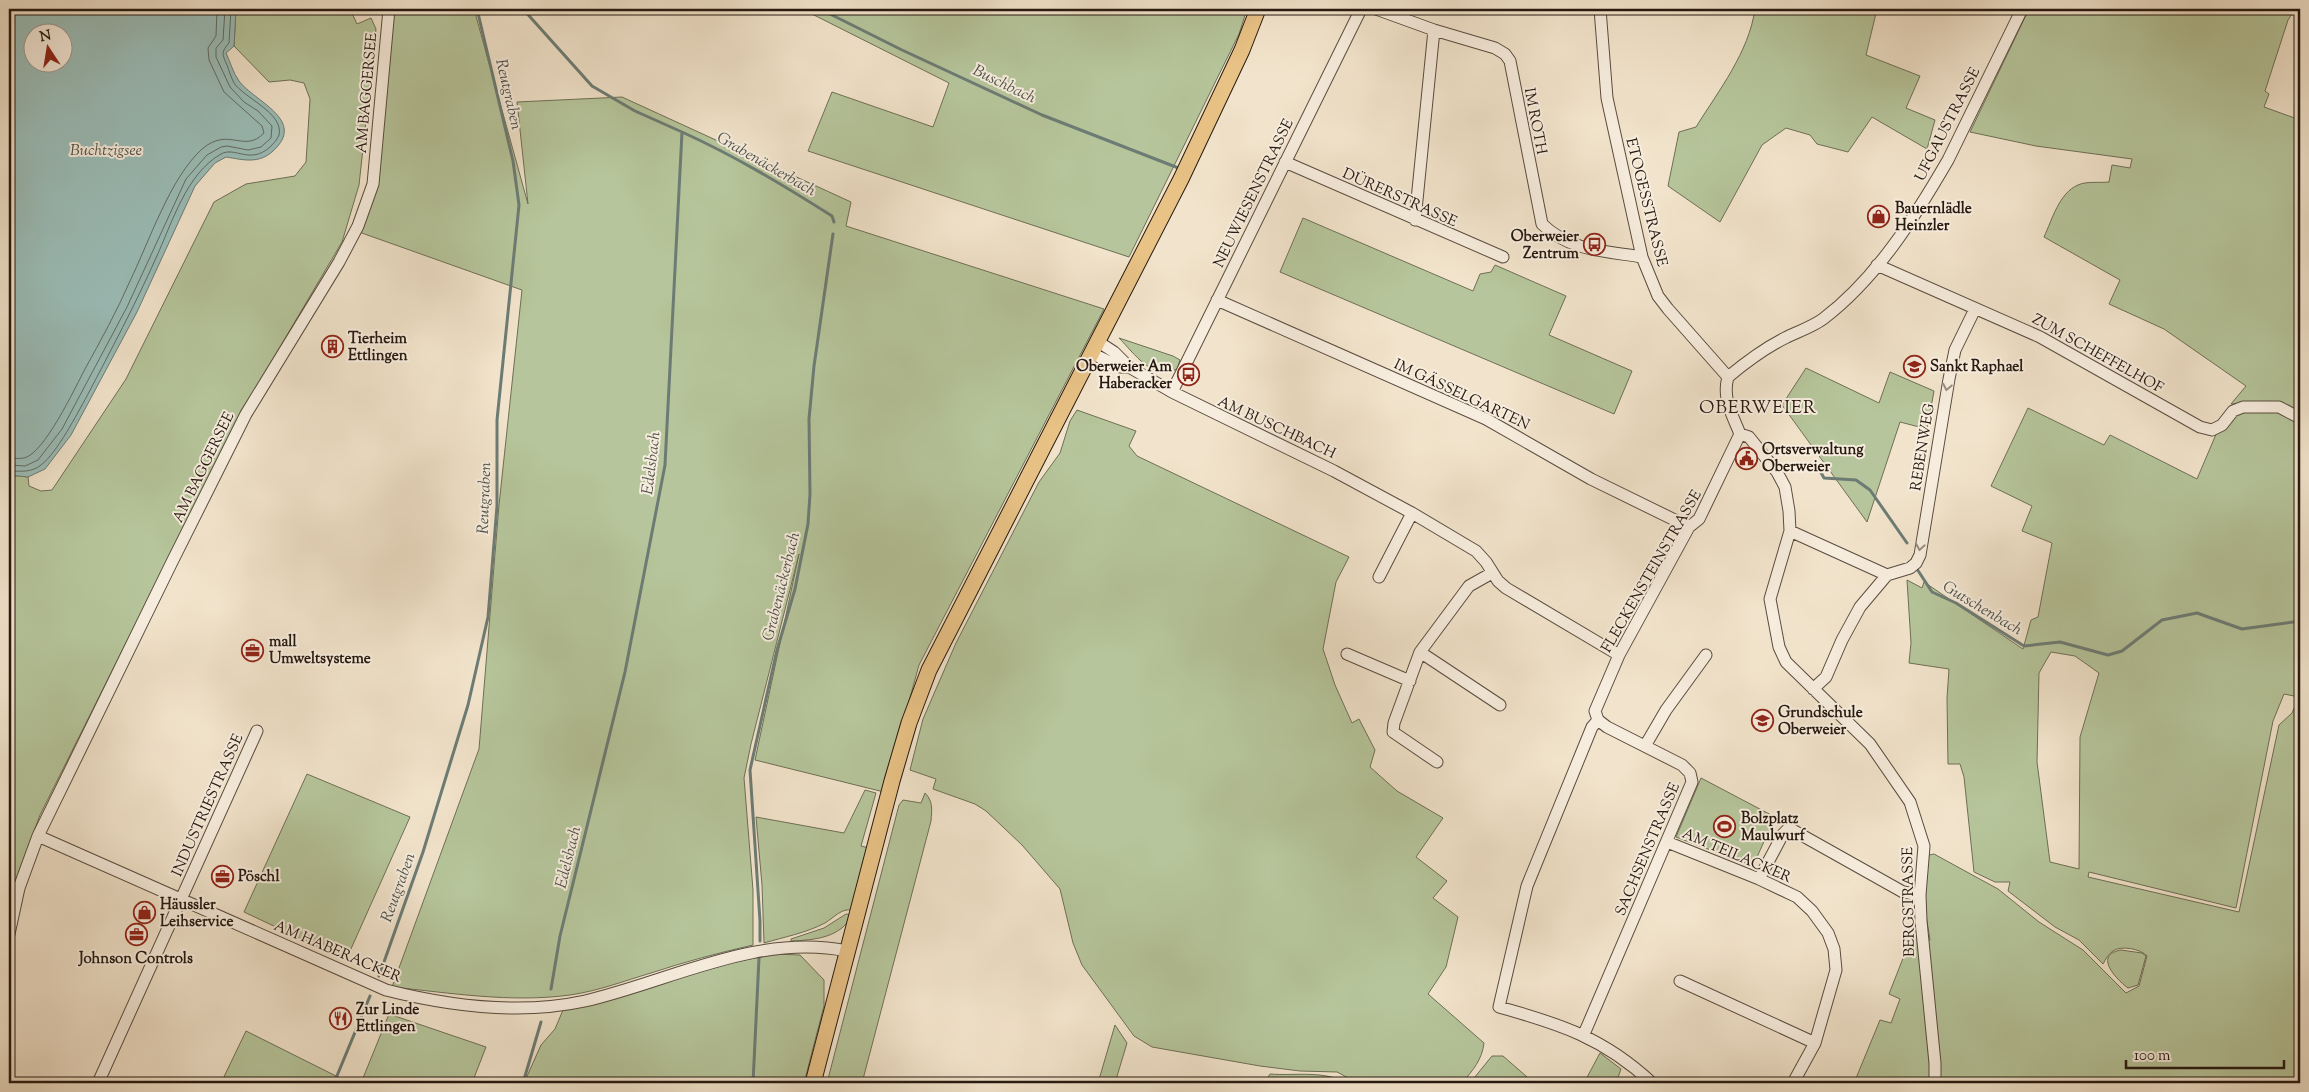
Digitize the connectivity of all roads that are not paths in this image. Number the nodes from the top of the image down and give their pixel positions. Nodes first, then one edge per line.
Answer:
1 (389, 9) edge
2 (1258, 9) edge
3 (1361, 9) edge
4 (1376, 9) edge
5 (1600, 9) edge
6 (2022, 9) edge
7 (1434, 30) junction
8 (1285, 162) junction
9 (1415, 220) junction
10 (1503, 257) dead end
11 (1642, 257) junction
12 (1877, 265) junction
13 (1217, 300) junction
14 (1975, 309) junction
15 (1094, 347) junction
16 (1728, 376) junction
17 (1172, 392) junction
18 (2300, 418) edge
19 (1740, 434) junction
20 (1412, 513) junction
21 (1689, 527) junction
22 (1790, 531) junction
23 (1492, 572) junction
24 (1887, 574) junction
25 (1379, 577) dead end
26 (1420, 652) junction
27 (1347, 654) dead end
28 (1619, 655) junction
29 (1706, 656) dead end
30 (1410, 681) junction
31 (1813, 690) junction
32 (1500, 705) dead end
33 (1598, 720) junction
34 (257, 731) dead end
35 (1645, 746) junction
36 (1437, 762) dead end
37 (38, 836) junction
38 (1667, 842) junction
39 (1759, 879) junction
40 (1920, 895) junction
41 (181, 900) junction
42 (9, 934) edge
43 (847, 951) junction
44 (1680, 981) dead end
45 (1584, 1034) junction
46 (1815, 1042) junction
47 (98, 1083) edge
48 (813, 1083) edge
49 (1652, 1083) edge
50 (1794, 1083) edge
51 (1935, 1083) edge

1 - 37 street, AM BAGGERSEE
2 - 15 main road
3 - 8 street, NEUWIESENSTRASSE
4 - 7 street, IM ROTH
5 - 11 street, ETOGESSTRASSE
6 - 12 street, UFGAUSTRASSE
7 - 9 street
7 - 11 street, IM ROTH
8 - 9 street, DÜRERSTRASSE
8 - 13 street, NEUWIESENSTRASSE
9 - 10 street, DÜRERSTRASSE
11 - 16 street, ETOGESSTRASSE
12 - 14 street, ZUM SCHEFFELHOF
12 - 16 street, UFGAUSTRASSE
13 - 17 street, NEUWIESENSTRASSE
13 - 21 street, IM GÄSSELGARTEN
14 - 18 street, ZUM SCHEFFELHOF
14 -> 24 street, REBENWEG
15 - 17 street, AM BUSCHBACH
15 - 43 main road
16 - 19 street
17 - 20 street, AM BUSCHBACH
19 - 21 street, FLECKENSTEINSTRASSE
19 - 22 street, BERGSTRASSE
20 - 23 street, AM BUSCHBACH
20 - 25 street
21 - 28 street, FLECKENSTEINSTRASSE
22 - 24 street
22 - 31 street, BERGSTRASSE
23 - 26 street
23 - 28 street, AM BUSCHBACH
24 - 31 street
26 - 30 street
26 - 32 street
27 - 30 street
28 - 33 street, FLECKENSTEINSTRASSE
29 - 35 street
30 - 36 street
31 - 40 street, BERGSTRASSE
33 - 35 street, SACHSENSTRASSE
33 - 45 street, FLECKENSTEINSTRASSE
34 - 41 street, INDUSTRIESTRASSE
35 - 38 street, SACHSENSTRASSE
37 - 41 street, AM HABERACKER
37 - 42 street, AM BAGGERSEE
38 - 39 street, AM TEILACKER
38 - 45 street, SACHSENSTRASSE
39 - 40 street
39 - 46 street, AM TEILACKER
40 - 51 street, BERGSTRASSE
41 - 43 street, AM HABERACKER
41 - 47 street, INDUSTRIESTRASSE
43 - 48 main road
44 - 46 street
45 - 49 street
46 - 50 street, AM TEILACKER

